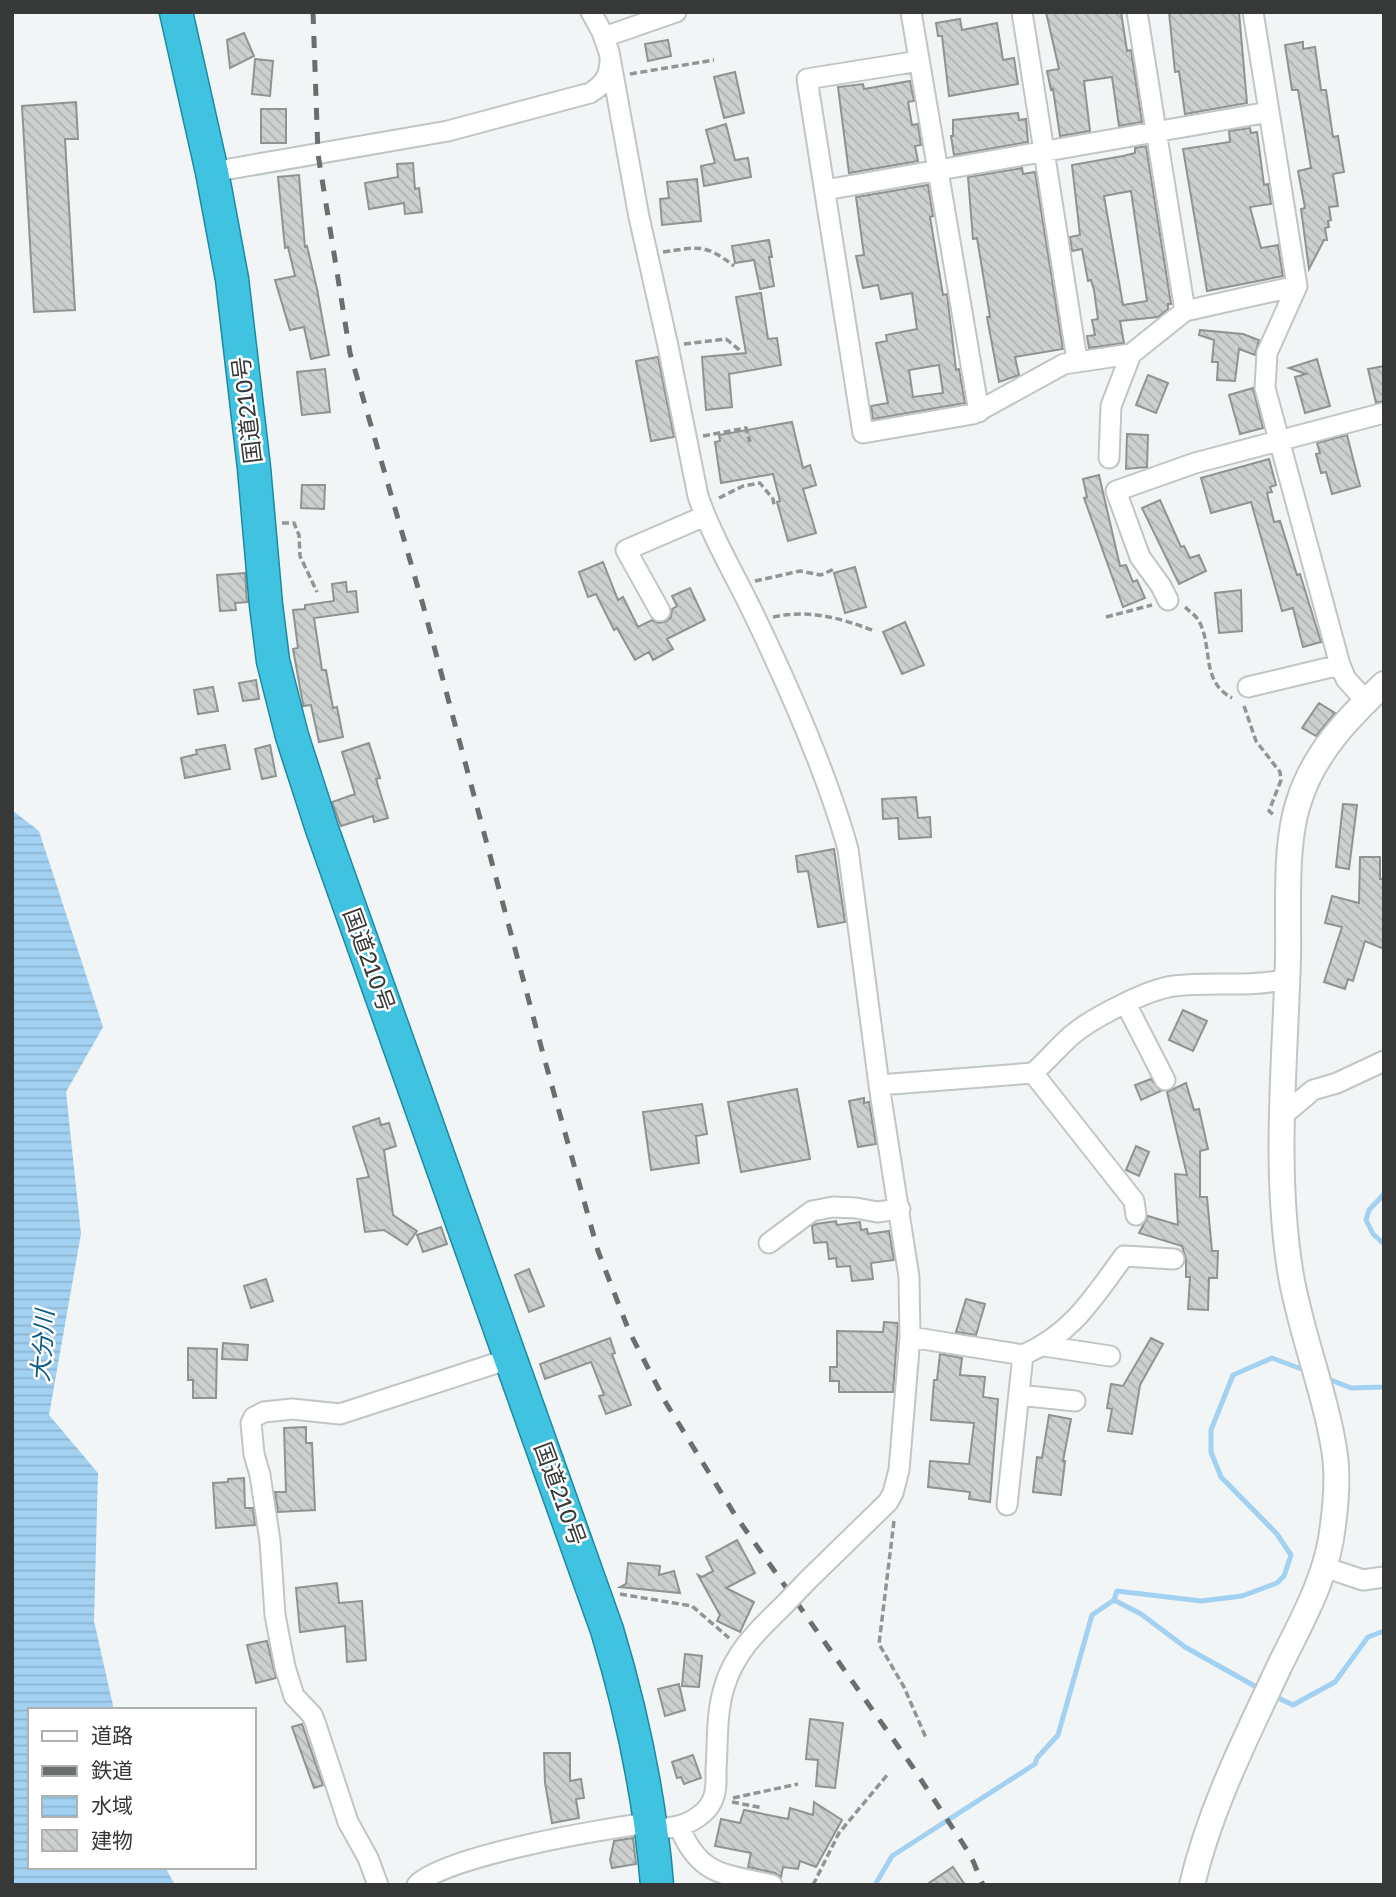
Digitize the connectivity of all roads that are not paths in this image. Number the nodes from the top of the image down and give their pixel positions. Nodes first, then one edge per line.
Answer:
1 (176, 12) edge
2 (591, 12) edge
3 (676, 12) edge
4 (911, 12) edge
5 (1022, 12) edge
6 (1137, 12) edge
7 (1254, 12) edge
8 (607, 45) junction
9 (919, 61) junction
10 (1269, 112) junction
11 (1156, 132) junction
12 (1044, 151) junction
13 (937, 170) junction
14 (212, 172) junction
15 (825, 190) junction
16 (1297, 286) junction
17 (1185, 311) junction
18 (1131, 354) junction
19 (1077, 360) junction
20 (979, 412) junction
21 (1384, 413) edge
22 (1281, 441) junction
23 (1110, 458) dead end
24 (705, 516) junction
25 (1168, 600) road end
26 (660, 611) dead end
27 (1340, 665) junction
28 (1384, 684) edge
29 (1248, 687) dead end
30 (1366, 701) junction
31 (1287, 979) junction
32 (1126, 1004) junction
33 (1384, 1061) edge
34 (1033, 1073) junction
35 (1165, 1080) dead end
36 (879, 1085) junction
37 (1281, 1117) junction
38 (900, 1209) junction
39 (1136, 1215) dead end
40 (769, 1243) dead end
41 (1174, 1259) dead end
42 (910, 1337) junction
43 (1044, 1346) junction
44 (1023, 1355) junction
45 (1110, 1356) dead end
46 (512, 1358) junction
47 (1019, 1395) junction
48 (1075, 1401) dead end
49 (1007, 1505) dead end
50 (1324, 1567) junction
51 (1384, 1577) edge
52 (660, 1826) junction
53 (377, 1885) edge
54 (417, 1885) edge
55 (657, 1885) edge
56 (772, 1885) edge
57 (1192, 1885) edge

1 - 14 highway, 国道210号
2 - 8 street
3 - 8 street
4 - 9 street
5 - 12 street
6 - 11 street
7 - 10 street
8 - 14 street
8 - 24 street
9 - 13 street
9 - 15 street
10 - 11 street
10 - 16 street
11 - 12 street
11 - 17 street
12 - 13 street
12 - 19 street
13 - 15 street
13 - 20 street
14 - 46 highway, 国道210号
15 - 20 street
16 - 17 street
16 - 22 street
17 - 18 street
18 - 19 street
18 - 23 street
19 - 20 street
21 - 22 street
22 - 25 street
22 - 27 street
24 - 26 street
24 - 36 street
27 - 29 street
27 - 30 street
28 - 30 street
30 - 31 street
31 - 32 street
31 - 37 street
32 - 34 street
32 - 35 street
33 - 37 street
34 - 36 street
34 - 39 street
36 - 38 street
37 - 50 street
38 - 40 street
38 - 42 street
41 - 43 street
42 - 44 street
42 - 52 street, bridge
43 - 44 street
43 - 45 street
44 - 47 street
46 - 52 highway, 国道210号
46 - 53 street
47 - 48 street
47 - 49 street
50 - 51 street
50 - 57 street
52 - 54 street
52 - 55 highway, 国道210号
52 - 56 street

